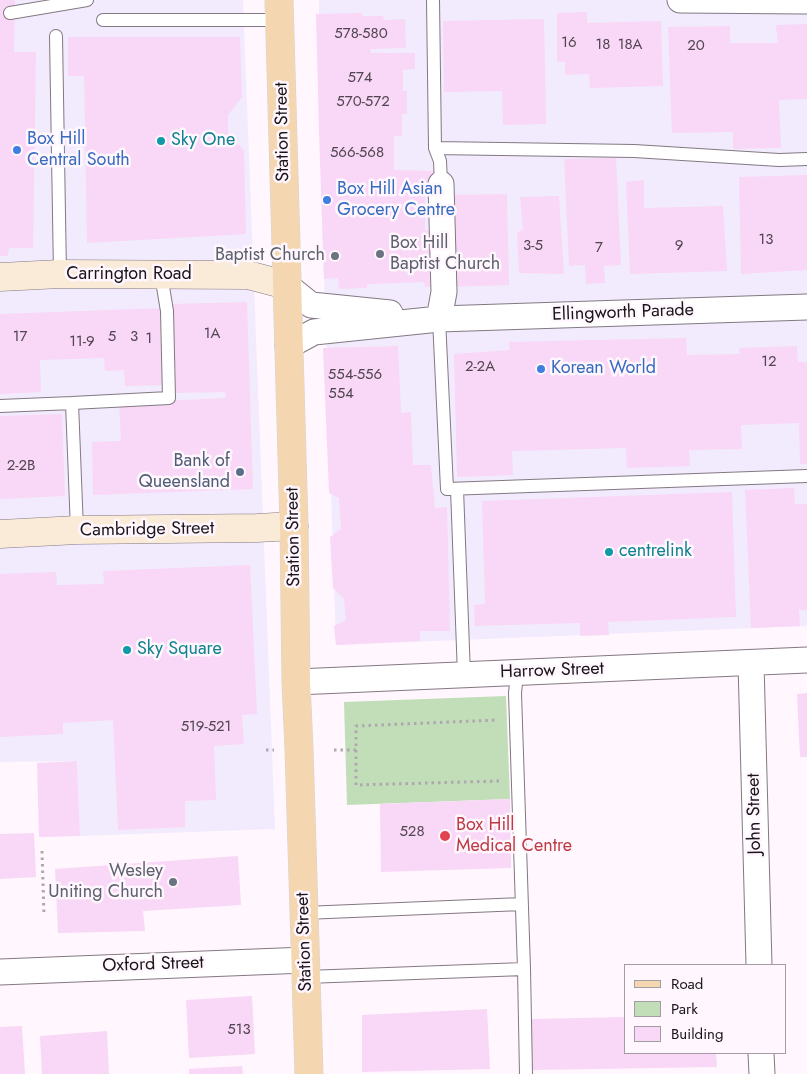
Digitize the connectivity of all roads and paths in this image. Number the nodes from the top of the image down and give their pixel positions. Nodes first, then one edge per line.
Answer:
1 (87, 0) edge
2 (433, 0) edge
3 (680, 0) edge
4 (807, 1) edge
5 (280, 10) edge
6 (10, 13) dead end
7 (103, 20) dead end
8 (56, 36) dead end
9 (435, 148) junction
10 (807, 159) edge
11 (441, 184) joint
12 (60, 274) junction
13 (161, 275) junction
14 (0, 278) edge
15 (286, 285) junction
16 (807, 307) edge
17 (439, 318) junction
18 (288, 346) junction
19 (72, 403) junction
20 (0, 406) edge
21 (807, 476) edge
22 (458, 489) junction
23 (294, 526) junction
24 (77, 530) junction
25 (0, 534) edge
26 (807, 660) edge
27 (751, 663) junction
28 (517, 673) junction
29 (464, 675) junction
30 (296, 682) junction
31 (516, 720) junction
32 (334, 750) dead end
33 (356, 750) junction
34 (518, 781) junction
35 (42, 851) dead end
36 (522, 904) junction
37 (304, 913) junction
38 (44, 915) dead end
39 (759, 964) edge
40 (306, 968) junction
41 (524, 969) junction
42 (0, 972) edge
43 (761, 1054) edge
44 (309, 1074) edge
45 (526, 1074) edge
46 (762, 1074) edge

1 - 6 lane
2 - 9 lane
3 - 4 street
5 - 7 lane
5 - 15 main road, Station Street
8 - 12 lane
9 - 10 lane
9 - 11 lane
11 - 17 street
12 - 13 street, Carrington Road
12 - 14 street, Carrington Road
13 - 15 street, Carrington Road
13 - 19 lane
15 - 17 street, Ellingworth Parade
15 - 18 main road, Station Street
16 - 17 street, Ellingworth Parade
17 - 18 street, Ellingworth Parade
17 - 22 lane
18 - 23 main road, Station Street
19 - 20 lane
19 - 24 lane
21 - 22 lane
22 - 29 lane
23 - 24 street, Cambridge Street
23 - 30 main road, Station Street
24 - 25 street, Cambridge Street
26 - 27 street, Harrow Street
27 - 28 street, Harrow Street
27 - 39 street, John Street
28 - 29 street, Harrow Street
28 - 31 lane
29 - 30 street, Harrow Street
30 - 37 main road, Station Street
31 - 33 path
31 - 34 lane
32 - 33 path
33 - 34 path
34 - 36 lane
35 - 38 path
36 - 37 lane
36 - 41 lane
37 - 40 main road, Station Street
40 - 41 lane
40 - 42 street, Oxford Street
40 - 44 main road, Station Street
41 - 45 lane
43 - 46 street

